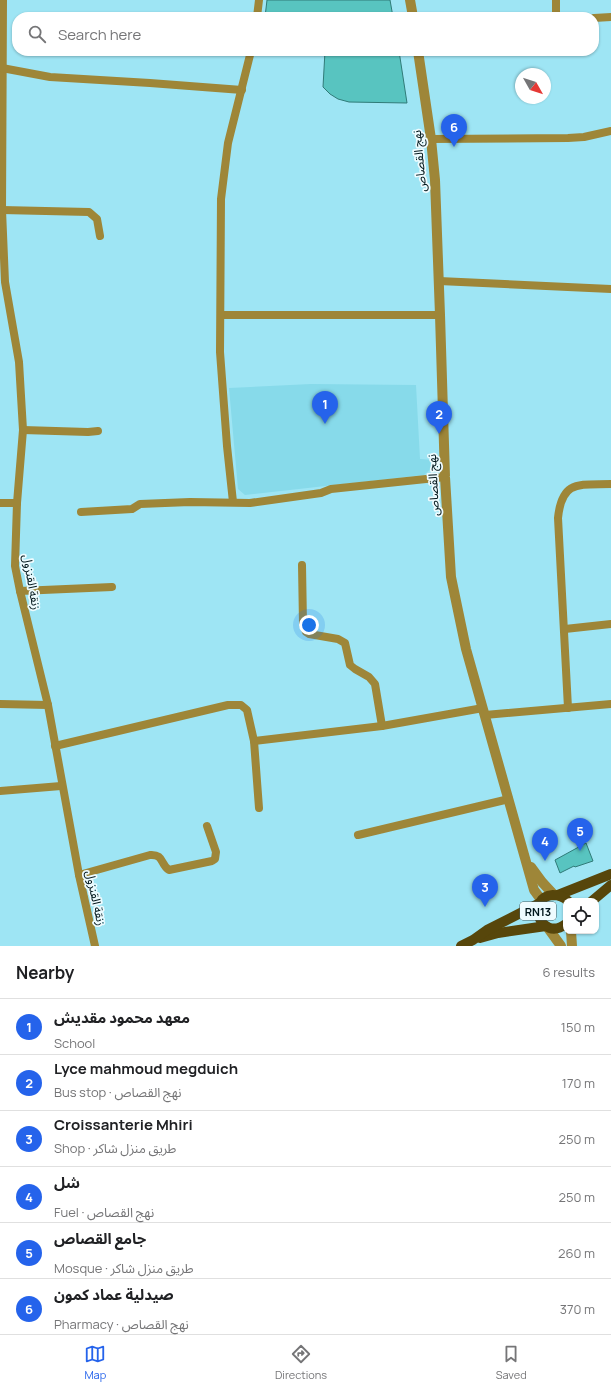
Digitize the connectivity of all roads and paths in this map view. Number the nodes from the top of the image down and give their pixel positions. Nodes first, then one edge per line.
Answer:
1 (3, 0) edge
2 (259, 0) edge
3 (410, 0) edge
4 (556, 0) edge
5 (258, 12) edge
6 (412, 12) edge
7 (556, 12) edge
8 (611, 17) edge
9 (599, 18) edge
10 (2, 22) edge
11 (250, 56) edge
12 (419, 56) edge
13 (2, 68) junction
14 (1, 85) edge
15 (242, 90) junction
16 (611, 131) edge
17 (431, 139) junction
18 (1, 142) edge
19 (2, 210) junction
20 (100, 236) dead end
21 (439, 281) junction
22 (611, 289) edge
23 (440, 315) junction
24 (221, 316) junction
25 (23, 430) junction
26 (98, 430) dead end
27 (444, 477) junction
28 (611, 484) edge
29 (233, 502) junction
30 (0, 503) edge
31 (17, 503) junction
32 (81, 512) dead end
33 (302, 566) dead end
34 (112, 587) dead end
35 (20, 591) junction
36 (611, 624) edge
37 (565, 630) junction
38 (0, 704) edge
39 (611, 704) edge
40 (48, 705) junction
41 (568, 708) junction
42 (484, 711) junction
43 (382, 726) junction
44 (254, 741) junction
45 (55, 746) junction
46 (61, 786) junction
47 (0, 791) edge
48 (509, 799) junction
49 (259, 808) dead end
50 (208, 826) dead end
51 (358, 835) dead end
52 (526, 860) junction
53 (611, 874) edge
54 (79, 875) junction
55 (611, 885) edge
56 (556, 895) junction
57 (563, 898) edge
58 (596, 898) edge
59 (541, 902) junction
60 (563, 926) edge
61 (547, 927) junction
62 (571, 934) edge
63 (473, 940) junction
64 (94, 946) edge
65 (461, 946) edge
66 (561, 946) edge
67 (572, 946) edge

1 - 10 street, زنقة القنزول
2 - 5 street
3 - 6 street
4 - 7 street
8 - 9 street
10 - 13 street, زنقة القنزول
11 - 15 street
12 - 17 street, نهج القصاص
13 - 14 street, زنقة القنزول
13 - 15 street
14 - 18 street, زنقة القنزول
15 - 24 street
16 - 17 street
17 - 21 street, نهج القصاص
18 - 19 street, زنقة القنزول
19 - 20 street
19 - 25 street, زنقة القنزول
21 - 22 street
21 - 23 street, نهج القصاص
23 - 24 street
23 - 27 street, نهج القصاص
24 - 29 street
25 - 26 street
25 - 31 street, زنقة القنزول
27 - 29 street
27 - 42 street, نهج القصاص
28 - 37 street
29 - 32 street
30 - 31 street
31 - 35 street, زنقة القنزول
33 - 43 street
34 - 35 street
35 - 40 street, زنقة القنزول
36 - 37 street
37 - 41 street
38 - 40 street
39 - 41 street
40 - 45 street, زنقة القنزول
41 - 42 street
42 - 43 street
42 - 48 street, نهج القصاص
43 - 44 street
44 - 45 street
44 - 49 street
45 - 46 street, زنقة القنزول
46 - 47 street
46 - 54 street, زنقة القنزول
48 - 51 street
48 - 52 street, نهج القصاص
50 - 54 street
52 - 56 street, نهج القصاص
52 - 59 street, نهج القصاص
53 - 56 main road, RN13
54 - 64 street, زنقة القنزول
55 - 58 main road
56 - 57 main road, RN13
56 - 59 main road, RN13
59 - 61 main road, RN13
59 - 63 main road, RN13
60 - 61 main road, RN13
61 - 63 main road, RN13
61 - 66 street
62 - 67 street
63 - 65 main road, RN13

